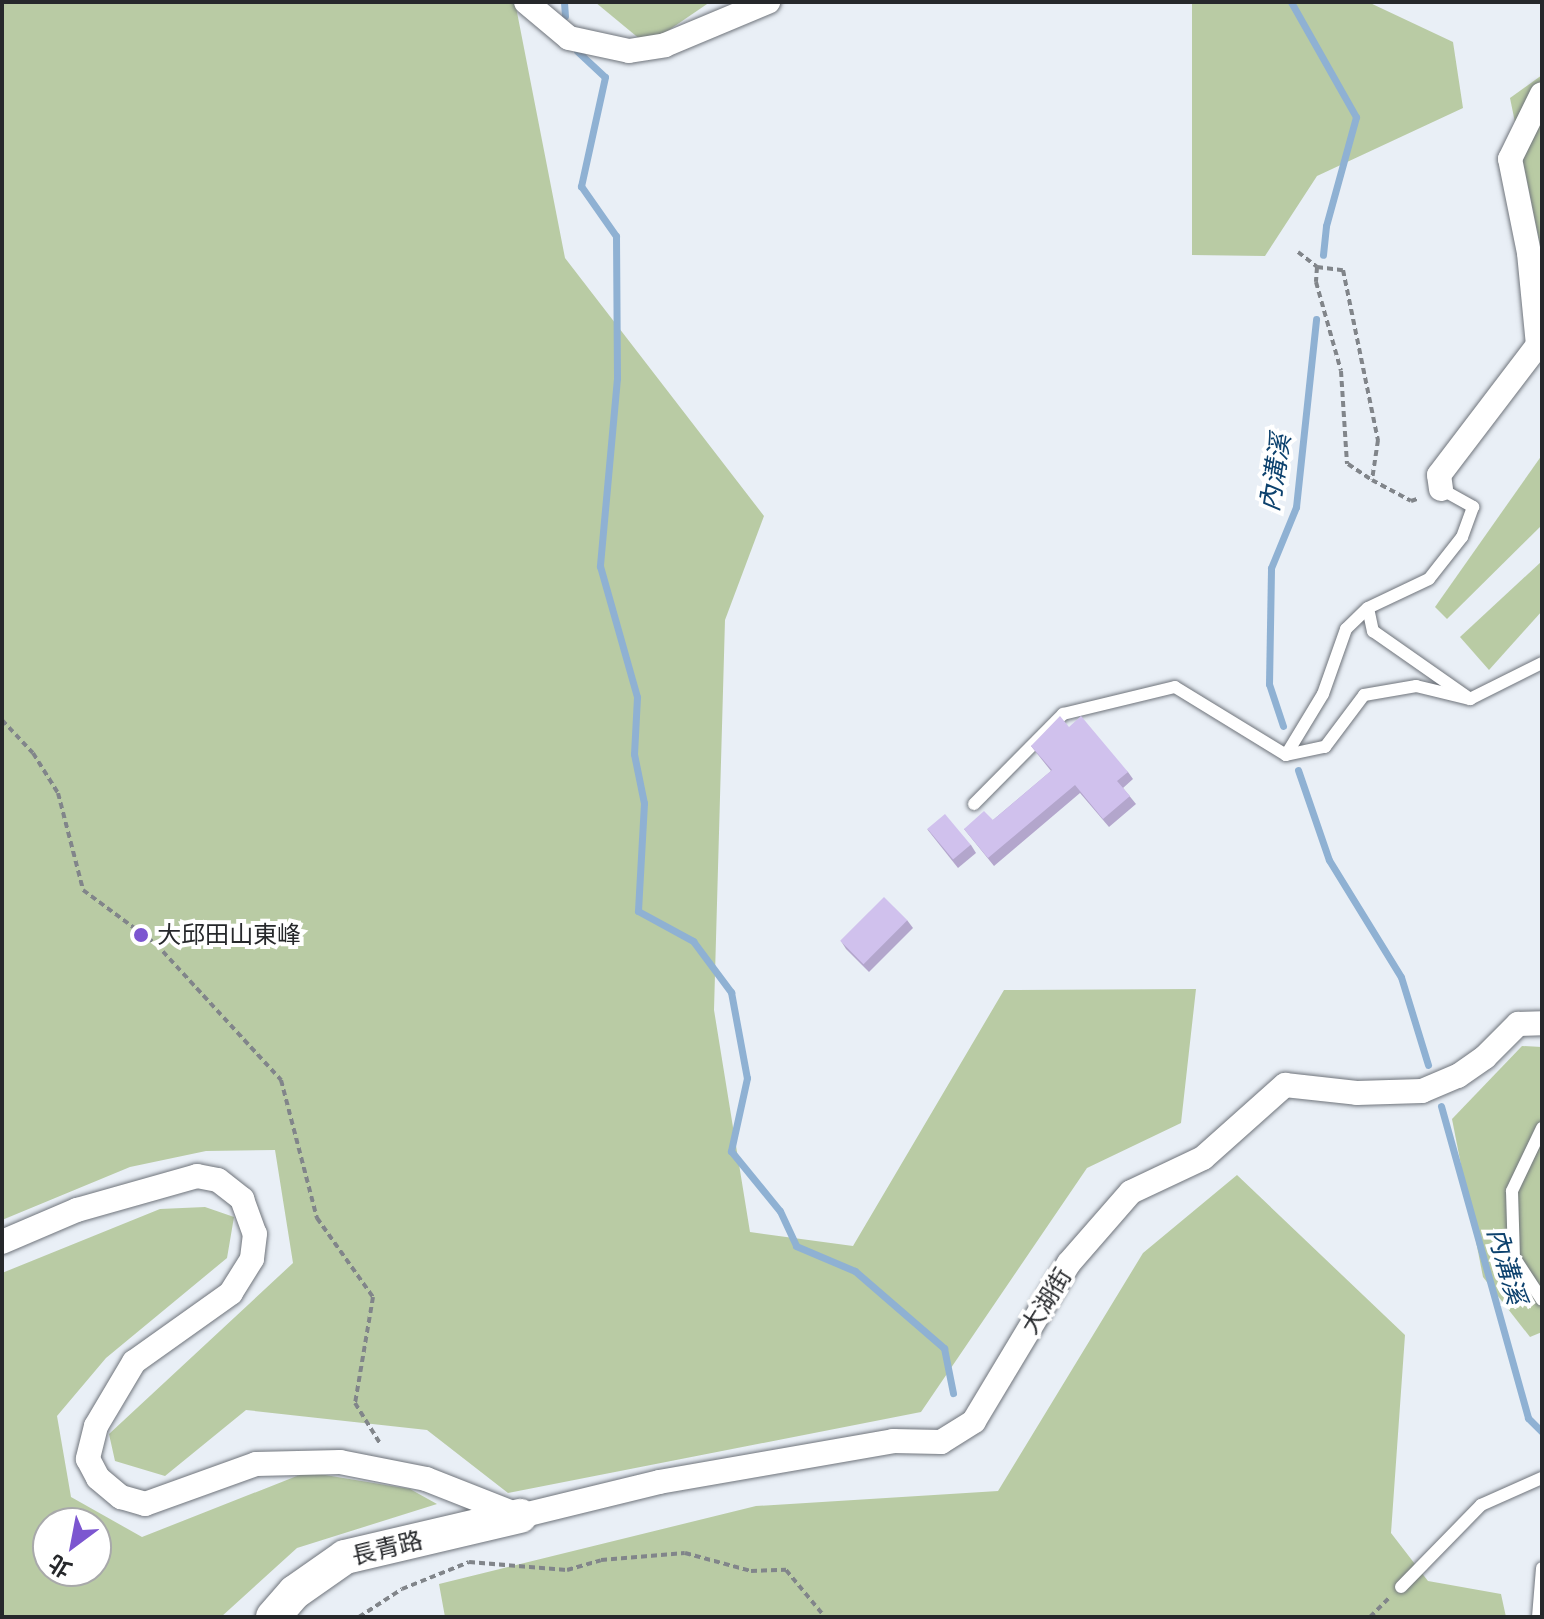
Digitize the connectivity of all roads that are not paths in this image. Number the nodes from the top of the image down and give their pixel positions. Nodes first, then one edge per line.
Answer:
1 (526, 2) edge
2 (768, 2) edge
3 (1542, 94) edge
4 (1441, 489) joint
5 (1368, 608) junction
6 (1542, 663) edge
7 (1470, 699) junction
8 (1286, 755) junction
9 (974, 804) dead end
10 (1542, 1023) edge
11 (1542, 1128) edge
12 (2, 1242) edge
13 (1542, 1300) edge
14 (1542, 1478) edge
15 (520, 1516) junction
16 (1542, 1568) edge
17 (1401, 1587) road end
18 (273, 1617) edge
19 (1538, 1617) edge

1 - 2 street
3 - 4 street
4 - 5 lane
5 - 7 lane
5 - 8 lane
6 - 7 lane
7 - 8 lane
8 - 9 lane
10 - 15 street, 大湖街
11 - 13 lane
12 - 15 street
14 - 17 lane
15 - 18 street, 長青路
16 - 19 lane

